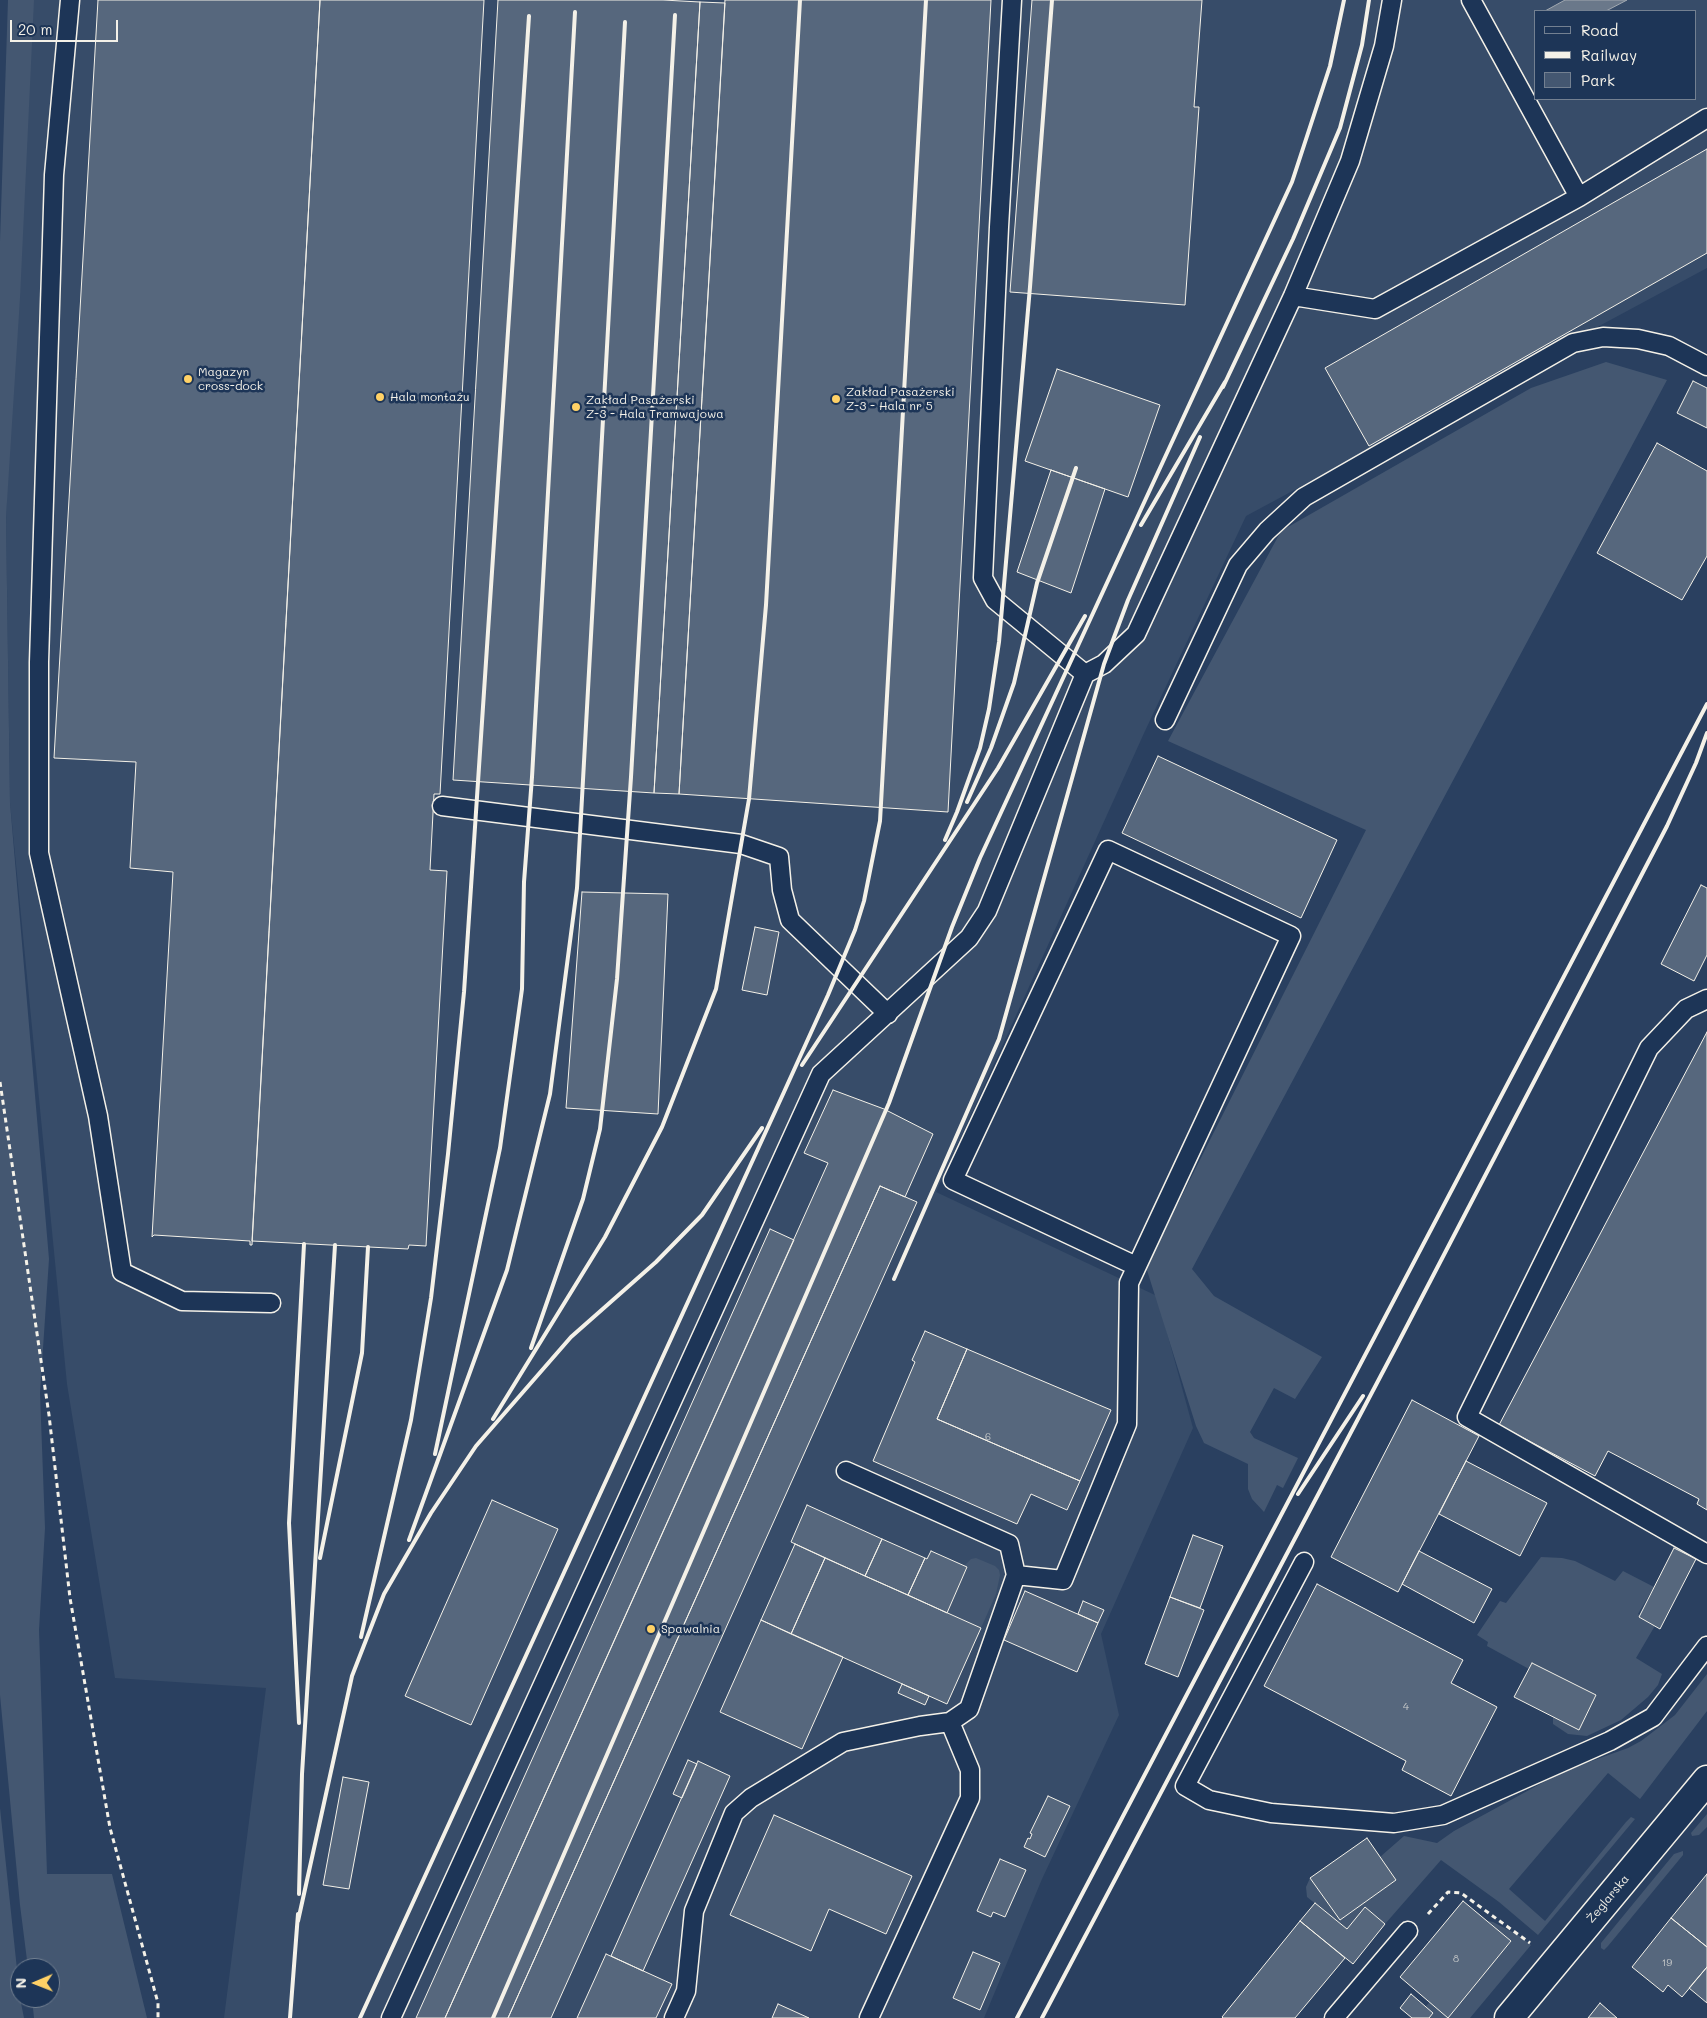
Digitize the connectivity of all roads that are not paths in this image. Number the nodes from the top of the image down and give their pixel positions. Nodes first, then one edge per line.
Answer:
1 (70, 0) edge
2 (1012, 0) edge
3 (1392, 0) edge
4 (1471, 0) edge
5 (1707, 118) edge
6 (1579, 197) junction
7 (1293, 296) junction
8 (1707, 366) edge
9 (1085, 674) junction
10 (1165, 720) dead end
11 (442, 806) dead end
12 (1707, 999) edge
13 (888, 1014) junction
14 (1136, 1266) junction
15 (271, 1303) dead end
16 (846, 1471) dead end
17 (1707, 1554) edge
18 (1304, 1562) dead end
19 (1016, 1575) junction
20 (1707, 1646) edge
21 (950, 1722) junction
22 (1707, 1780) edge
23 (1408, 1931) road end
24 (391, 2018) edge
25 (674, 2018) edge
26 (869, 2018) edge
27 (1334, 2018) edge
28 (1509, 2018) edge

1 - 15 lane
2 - 9 lane
3 - 7 lane
4 - 6 lane
5 - 6 lane
6 - 7 lane
7 - 9 lane
8 - 10 lane
9 - 13 lane
11 - 13 lane
12 - 17 lane
13 - 24 lane
14 - 14 lane
14 - 19 lane
16 - 19 lane
18 - 20 lane
19 - 21 lane
21 - 25 lane
21 - 26 lane
22 - 28 street, Żeglarska
23 - 27 lane

